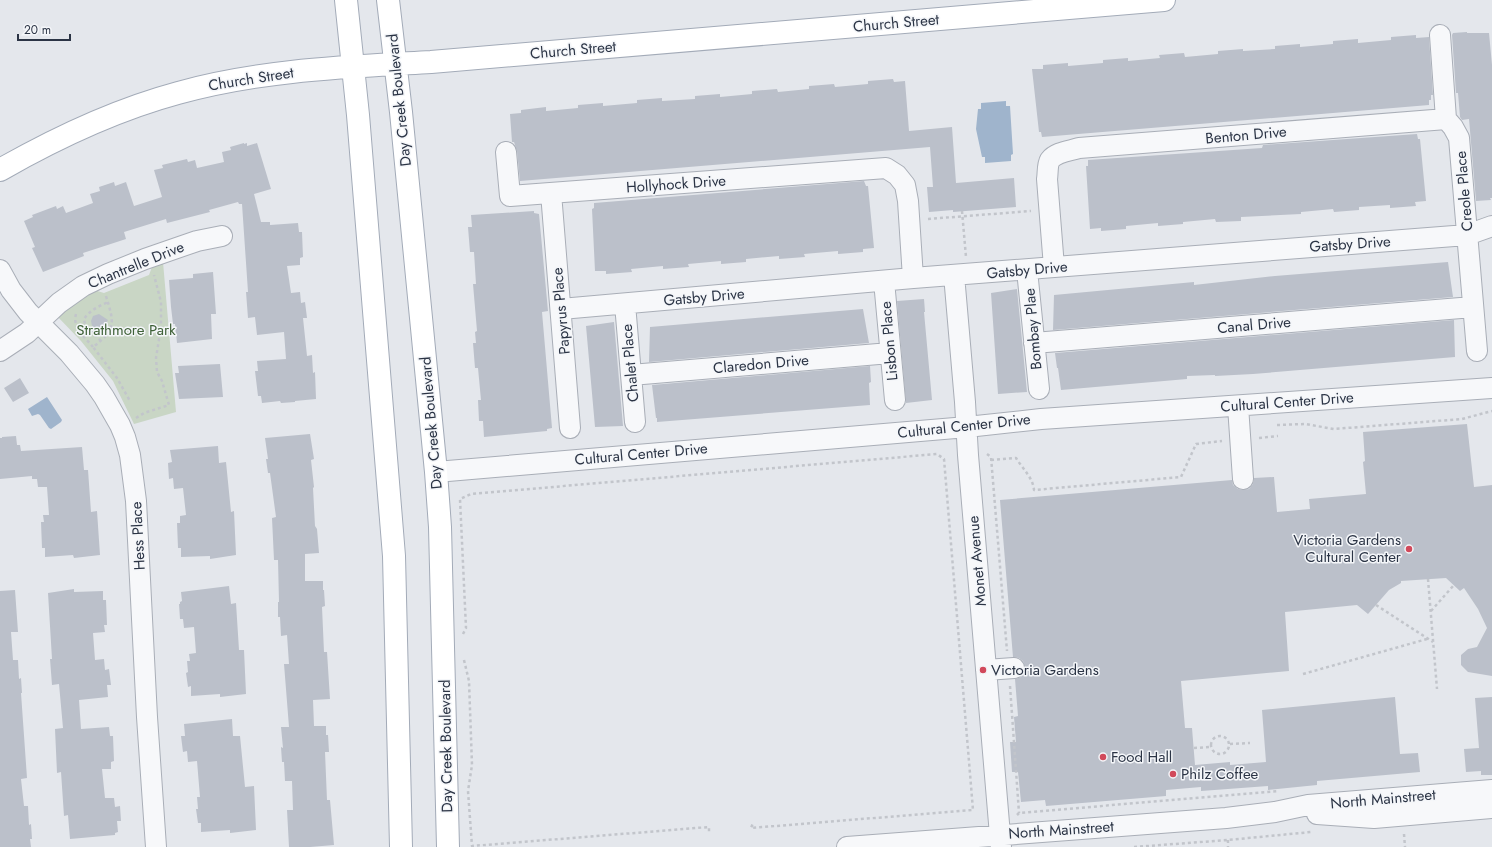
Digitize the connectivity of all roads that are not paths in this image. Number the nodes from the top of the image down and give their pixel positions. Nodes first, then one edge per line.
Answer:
1 (346, 0) edge
2 (388, 0) edge
3 (1164, 0) edge
4 (1440, 35) dead end
5 (395, 64) junction
6 (353, 67) junction
7 (1446, 119) junction
8 (506, 152) dead end
9 (0, 170) edge
10 (551, 193) junction
11 (1492, 226) edge
12 (1468, 235) junction
13 (222, 236) dead end
14 (1054, 267) junction
15 (0, 270) edge
16 (1027, 270) junction
17 (961, 275) junction
18 (913, 278) junction
19 (884, 281) junction
20 (625, 304) junction
21 (1473, 307) junction
22 (561, 309) junction
23 (38, 324) junction
24 (1034, 343) junction
25 (0, 351) edge
26 (1477, 351) dead end
27 (890, 353) junction
28 (631, 374) junction
29 (1492, 388) edge
30 (1039, 389) dead end
31 (895, 400) dead end
32 (1238, 406) junction
33 (635, 422) dead end
34 (967, 427) junction
35 (570, 428) dead end
36 (436, 472) junction
37 (1243, 480) dead end
38 (1011, 669) road end
39 (986, 670) junction
40 (1492, 790) edge
41 (1492, 808) edge
42 (1275, 812) junction
43 (1000, 841) edge
44 (156, 847) edge
45 (400, 847) edge
46 (448, 847) edge
47 (847, 847) edge

1 - 6 main road
2 - 5 main road, Day Creek Boulevard
3 - 5 main road, Church Street
4 - 7 street
5 - 6 main road, Church Street
5 - 36 main road, Day Creek Boulevard
6 - 9 main road, Church Street
6 - 45 main road
7 - 12 street, Creole Place
7 - 14 street, Benton Drive
8 - 10 street, Hollyhock Drive
10 - 18 street, Hollyhock Drive
10 - 22 street, Papyrus Place
11 - 12 street, Gatsby Drive
12 - 14 street, Gatsby Drive
12 - 21 street, Creole Place
13 - 23 street, Chantrelle Drive
14 - 16 street, Gatsby Drive
15 - 23 street, Hess Place
16 - 17 street, Gatsby Drive
16 - 24 street, Bombay Plae
17 - 18 street, Gatsby Drive
17 - 34 street, Monet Avenue
18 - 19 street, Gatsby Drive
19 - 20 street, Gatsby Drive
19 - 27 street, Lisbon Place
20 - 22 street, Gatsby Drive
20 - 28 street, Chalet Place
21 - 24 street, Canal Drive
21 - 26 street, Creole Place
22 - 35 street, Papyrus Place
23 - 25 street, Chantrelle Drive
23 - 44 street, Hess Place
24 - 30 street, Bombay Plae
27 - 28 street, Claredon Drive
27 - 31 street, Lisbon Place
28 - 33 street, Chalet Place
29 - 32 street, Cultural Center Drive
32 - 34 street, Cultural Center Drive
32 - 37 street
34 - 36 street, Cultural Center Drive
34 - 39 street, Monet Avenue
36 - 46 main road, Day Creek Boulevard
38 - 39 street
39 - 43 street, Monet Avenue
40 - 42 street, North Mainstreet
41 - 42 street, North Mainstreet
42 - 43 street, North Mainstreet
43 - 47 street, North Mainstreet

